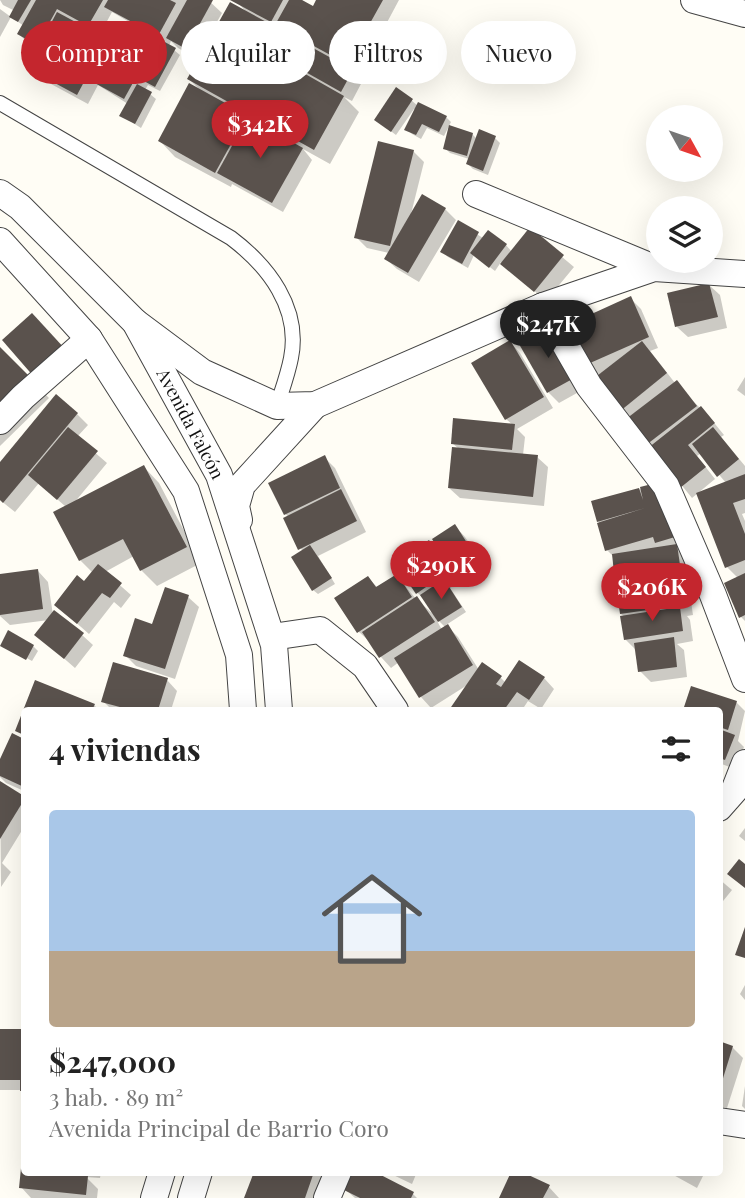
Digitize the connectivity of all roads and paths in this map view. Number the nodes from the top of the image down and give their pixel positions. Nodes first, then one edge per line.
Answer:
1 (694, 0) edge
2 (745, 14) edge
3 (0, 103) edge
4 (0, 193) edge
5 (476, 194) dead end
6 (0, 241) edge
7 (646, 265) edge
8 (646, 271) edge
9 (723, 273) edge
10 (745, 274) edge
11 (542, 306) junction
12 (135, 322) junction
13 (89, 339) junction
14 (315, 405) junction
15 (277, 406) junction
16 (0, 421) edge
17 (248, 563) junction
18 (272, 637) junction
19 (745, 679) edge
20 (243, 707) edge
21 (279, 707) edge
22 (396, 707) edge
23 (745, 763) edge
24 (723, 803) edge
25 (723, 1122) edge
26 (745, 1125) edge
27 (161, 1176) edge
28 (199, 1176) edge
29 (153, 1198) edge
30 (191, 1198) edge

1 - 2 street
3 - 15 lane
4 - 12 street, Avenida Falcón
5 - 7 street
6 - 13 street, Avenida Falcón
8 - 11 street
9 - 10 street
11 - 14 street
11 - 19 street
12 - 15 street
12 - 17 street, Avenida Falcón
13 - 16 street
13 - 20 street, Avenida Falcón
14 - 15 street
14 - 17 street
17 - 18 street, Avenida Falcón
18 - 21 street, Avenida Falcón
18 - 22 street
23 - 24 street
25 - 26 street
27 - 29 street
28 - 30 street

